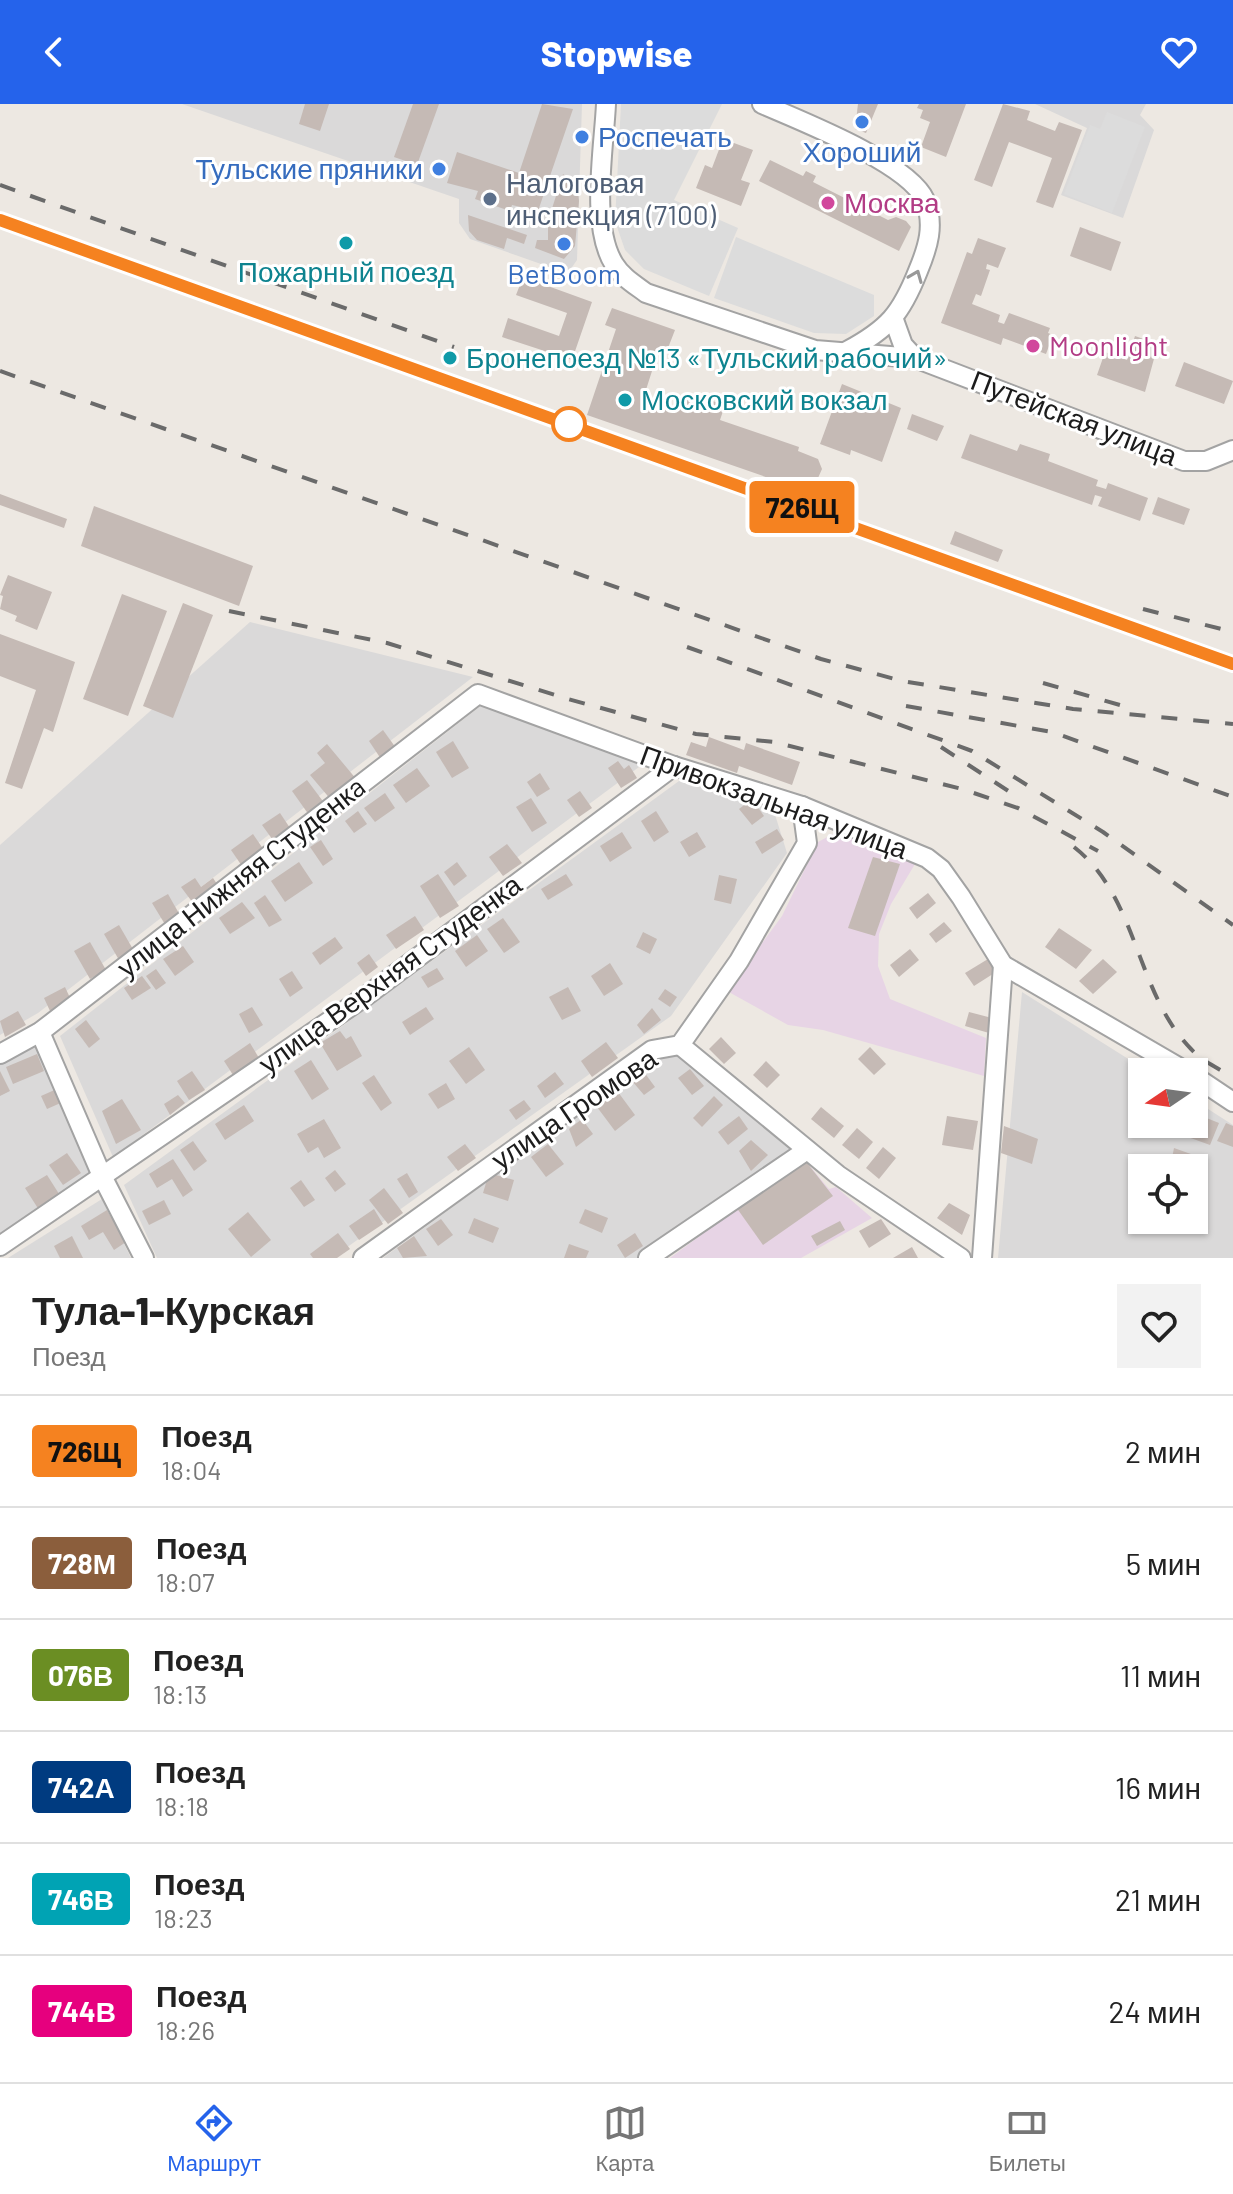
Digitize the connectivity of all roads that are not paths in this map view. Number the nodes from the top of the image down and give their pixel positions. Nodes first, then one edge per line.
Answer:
1 (606, 104) edge
2 (762, 104) edge
3 (894, 320) junction
4 (847, 351) junction
5 (915, 358) junction
6 (1233, 450) edge
7 (478, 694) joint
8 (674, 766) junction
9 (802, 806) junction
10 (1003, 965) junction
11 (40, 1032) junction
12 (680, 1045) junction
13 (0, 1054) edge
14 (1163, 1058) edge
15 (1208, 1085) edge
16 (1233, 1102) edge
17 (807, 1150) junction
18 (102, 1176) junction
19 (0, 1246) edge
20 (144, 1258) edge
21 (363, 1258) edge
22 (648, 1258) edge
23 (961, 1258) edge
24 (982, 1258) edge

1 - 4 street, Путейская улица
3 -> 2 street
3 - 4 street
3 - 5 street
4 - 5 street, Путейская улица
5 - 6 street, Путейская улица
7 - 8 street, Привокзальная улица
7 - 11 street, улица Нижняя Cтуденкa
8 - 9 street, Привокзальная улица
8 - 18 street, улица Верхняя Cтуденка
9 - 10 street, Привокзальная улица
9 - 12 street, улица Громова
10 - 14 street, Привокзальная улица
10 - 24 street
11 - 13 street, улица Нижняя Cтуденкa
11 - 18 street
12 - 17 street
12 - 21 street, улица Громова
15 - 16 street
17 - 22 street
17 - 23 street
18 - 19 street, улица Верхняя Cтуденка
18 - 20 street

